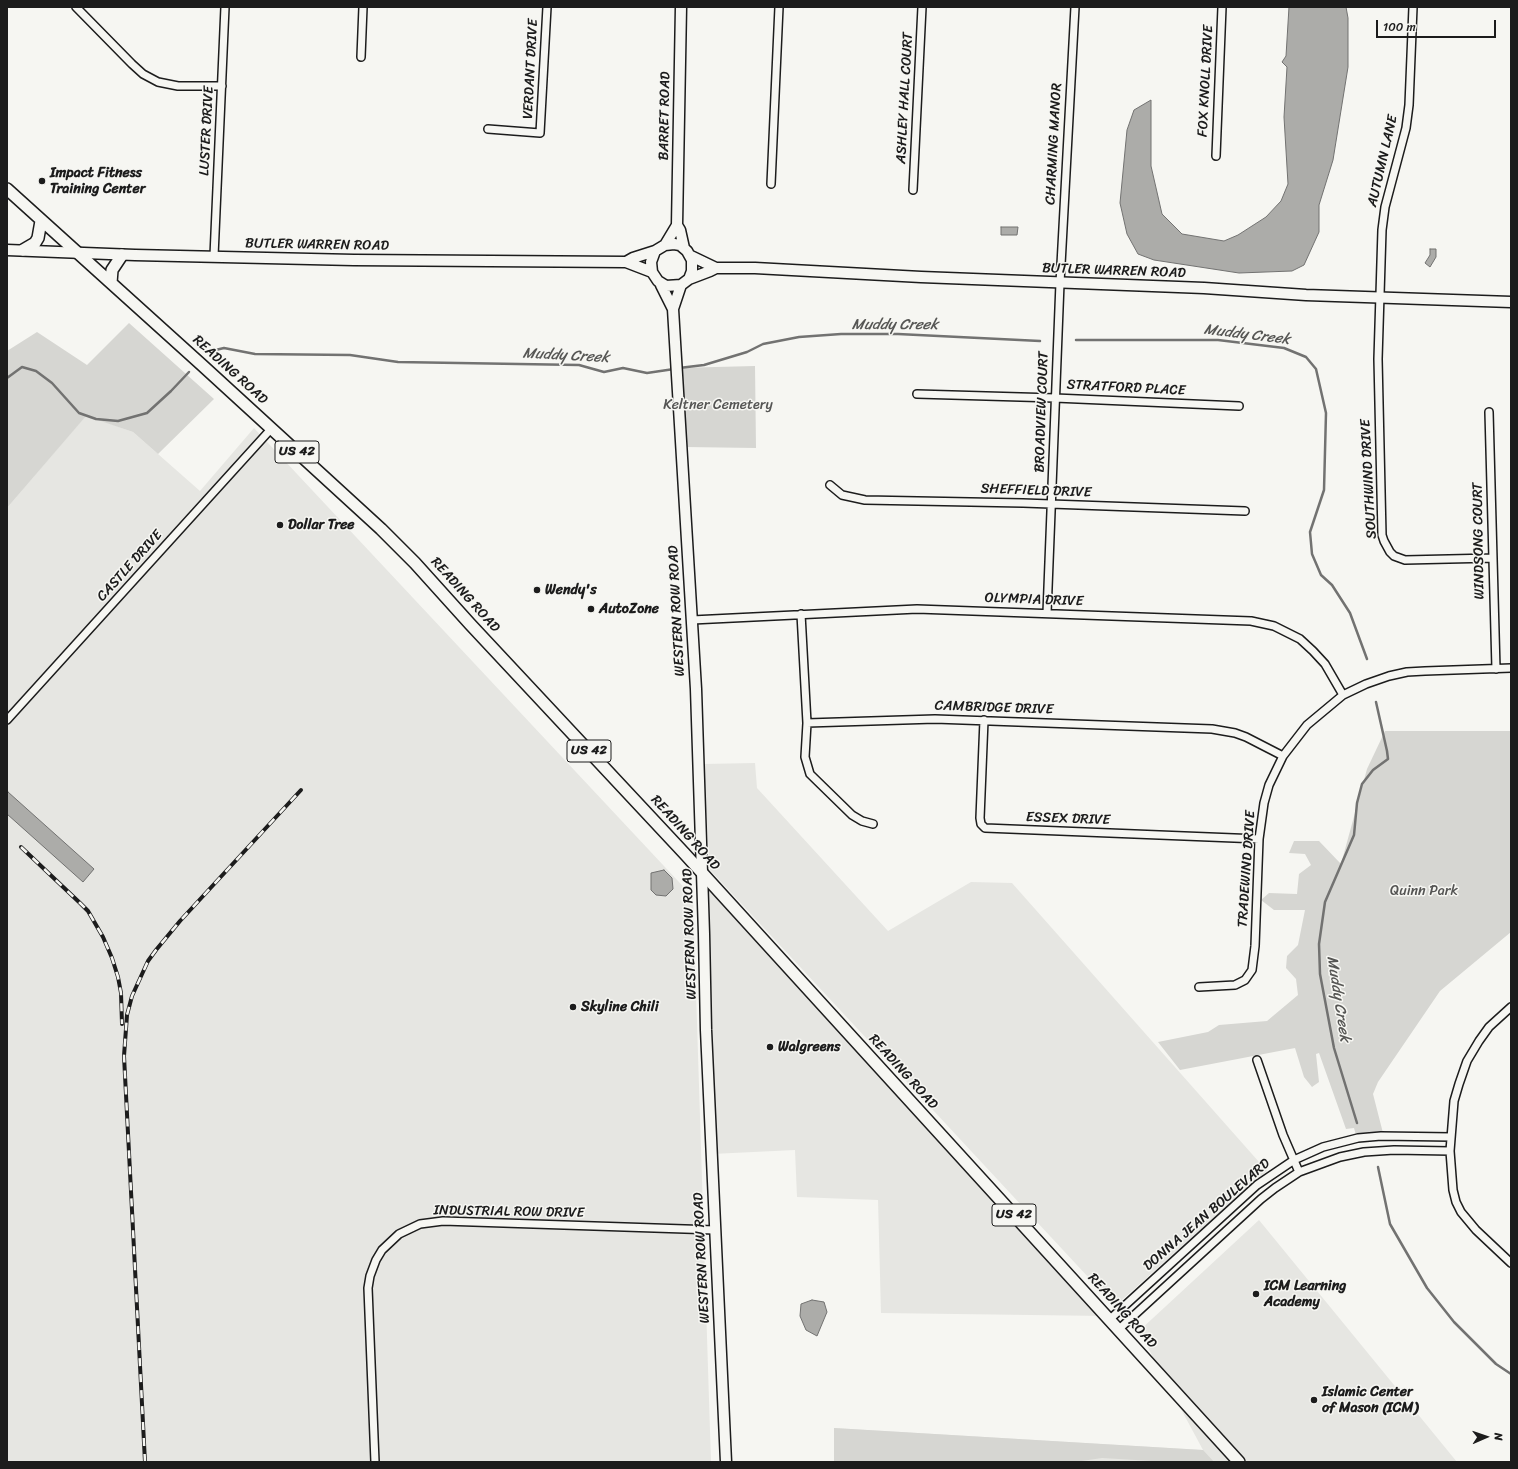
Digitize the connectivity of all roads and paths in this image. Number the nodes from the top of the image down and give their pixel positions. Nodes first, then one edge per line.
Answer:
1 (76, 7) edge
2 (225, 7) edge
3 (364, 7) edge
4 (547, 7) edge
5 (681, 7) edge
6 (779, 7) edge
7 (922, 7) edge
8 (1075, 7) edge
9 (1222, 7) edge
10 (1413, 7) edge
11 (361, 57) dead end
12 (222, 86) junction
13 (488, 129) dead end
14 (1216, 156) dead end
15 (771, 184) dead end
16 (7, 189) edge
17 (913, 190) dead end
18 (41, 221) junction
19 (677, 225) junction
20 (665, 245) junction
21 (7, 250) edge
22 (23, 250) junction
23 (655, 251) junction
24 (688, 252) junction
25 (79, 253) junction
26 (122, 255) junction
27 (214, 256) junction
28 (626, 262) junction
29 (716, 268) junction
30 (652, 272) junction
31 (685, 282) junction
32 (111, 283) junction
33 (1060, 283) junction
34 (662, 285) junction
35 (1379, 298) junction
36 (1511, 302) edge
37 (673, 309) junction
38 (917, 394) dead end
39 (1056, 398) junction
40 (1239, 406) dead end
41 (1489, 412) dead end
42 (271, 429) junction
43 (830, 485) dead end
44 (1052, 505) junction
45 (1245, 511) dead end
46 (1493, 558) junction
47 (1048, 613) junction
48 (801, 614) junction
49 (692, 620) junction
50 (1511, 668) edge
51 (1496, 669) junction
52 (1343, 695) junction
53 (7, 720) edge
54 (984, 720) junction
55 (807, 723) junction
56 (1283, 756) junction
57 (873, 824) dead end
58 (1259, 839) junction
59 (702, 874) junction
60 (1199, 987) dead end
61 (1511, 1007) edge
62 (1257, 1060) dead end
63 (1451, 1137) junction
64 (1450, 1151) junction
65 (1294, 1160) junction
66 (1299, 1172) junction
67 (715, 1230) junction
68 (1511, 1263) edge
69 (1109, 1320) junction
70 (1118, 1330) junction
71 (375, 1462) edge
72 (726, 1462) edge
73 (1239, 1462) edge

1 - 12 street
2 - 12 street, LUSTER DRIVE
3 - 11 street
4 - 13 street, VERDANT DRIVE
5 - 19 main road, BARRET ROAD
6 - 15 street
7 - 17 street, ASHLEY HALL COURT
8 - 33 street, CHARMING MANOR
9 - 14 street, FOX KNOLL DRIVE
10 - 35 street, AUTUMN LANE
12 - 27 street, LUSTER DRIVE
16 - 18 main road, US 42
18 - 22 main road
18 - 25 main road, US 42
19 - 20 main road, BARRET ROAD
19 - 24 main road, BARRET ROAD
20 - 23 main road, BUTLER WARREN ROAD
20 - 24 main road, BUTLER WARREN ROAD
21 - 22 main road, BUTLER WARREN ROAD
22 - 25 main road, BUTLER WARREN ROAD
23 - 28 main road, BUTLER WARREN ROAD
23 - 30 main road
24 - 29 main road, BUTLER WARREN ROAD
24 - 31 main road
25 - 26 main road, BUTLER WARREN ROAD
25 - 32 main road, READING ROAD / US 42
26 - 27 main road, BUTLER WARREN ROAD
26 - 32 main road
27 - 28 main road, BUTLER WARREN ROAD
28 - 30 main road, BUTLER WARREN ROAD
29 - 31 main road, BUTLER WARREN ROAD
29 - 33 main road, BUTLER WARREN ROAD
30 - 34 main road
31 - 34 main road, BUTLER WARREN ROAD
31 - 37 main road, WESTERN ROW ROAD
32 - 42 main road, READING ROAD / US 42
33 - 35 main road, BUTLER WARREN ROAD
33 - 39 street, BROADVIEW COURT
34 - 37 main road, WESTERN ROW ROAD
35 - 36 main road, BUTLER WARREN ROAD
35 - 46 street, SOUTHWIND DRIVE
37 - 49 main road, WESTERN ROW ROAD
38 - 39 street, STRATFORD PLACE
39 - 40 street, STRATFORD PLACE
39 - 44 street, BROADVIEW COURT
41 - 46 street, WINDSONG COURT
42 - 53 street, CASTLE DRIVE
42 - 59 main road, READING ROAD / US 42
43 - 44 street, SHEFFIELD DRIVE
44 - 45 street, SHEFFIELD DRIVE
44 - 47 street, BROADVIEW COURT
46 - 51 street, WINDSONG COURT
47 - 48 street, OLYMPIA DRIVE
47 - 52 street, OLYMPIA DRIVE
48 - 49 street, OLYMPIA DRIVE
48 - 55 street
49 - 59 main road, WESTERN ROW ROAD
50 - 51 street, TRADEWIND DRIVE
51 - 52 street, TRADEWIND DRIVE
52 - 56 street, TRADEWIND DRIVE
54 - 55 street, CAMBRIDGE DRIVE
54 - 56 street, CAMBRIDGE DRIVE
54 - 58 street, ESSEX DRIVE
55 - 57 street
56 - 58 street, TRADEWIND DRIVE
58 - 60 street, TRADEWIND DRIVE
59 - 67 main road, WESTERN ROW ROAD
59 - 69 main road, READING ROAD / US 42
61 - 63 street
62 - 65 street
63 - 64 street
63 - 65 street, DONNA JEAN BOULEVARD
64 - 66 street, DONNA JEAN BOULEVARD
64 - 68 street
65 - 66 street
65 - 69 street, DONNA JEAN BOULEVARD
66 - 70 street, DONNA JEAN BOULEVARD
67 - 71 street, INDUSTRIAL ROW DRIVE
67 - 72 main road, WESTERN ROW ROAD
69 - 70 main road, READING ROAD / US 42
70 - 73 main road, READING ROAD / US 42

